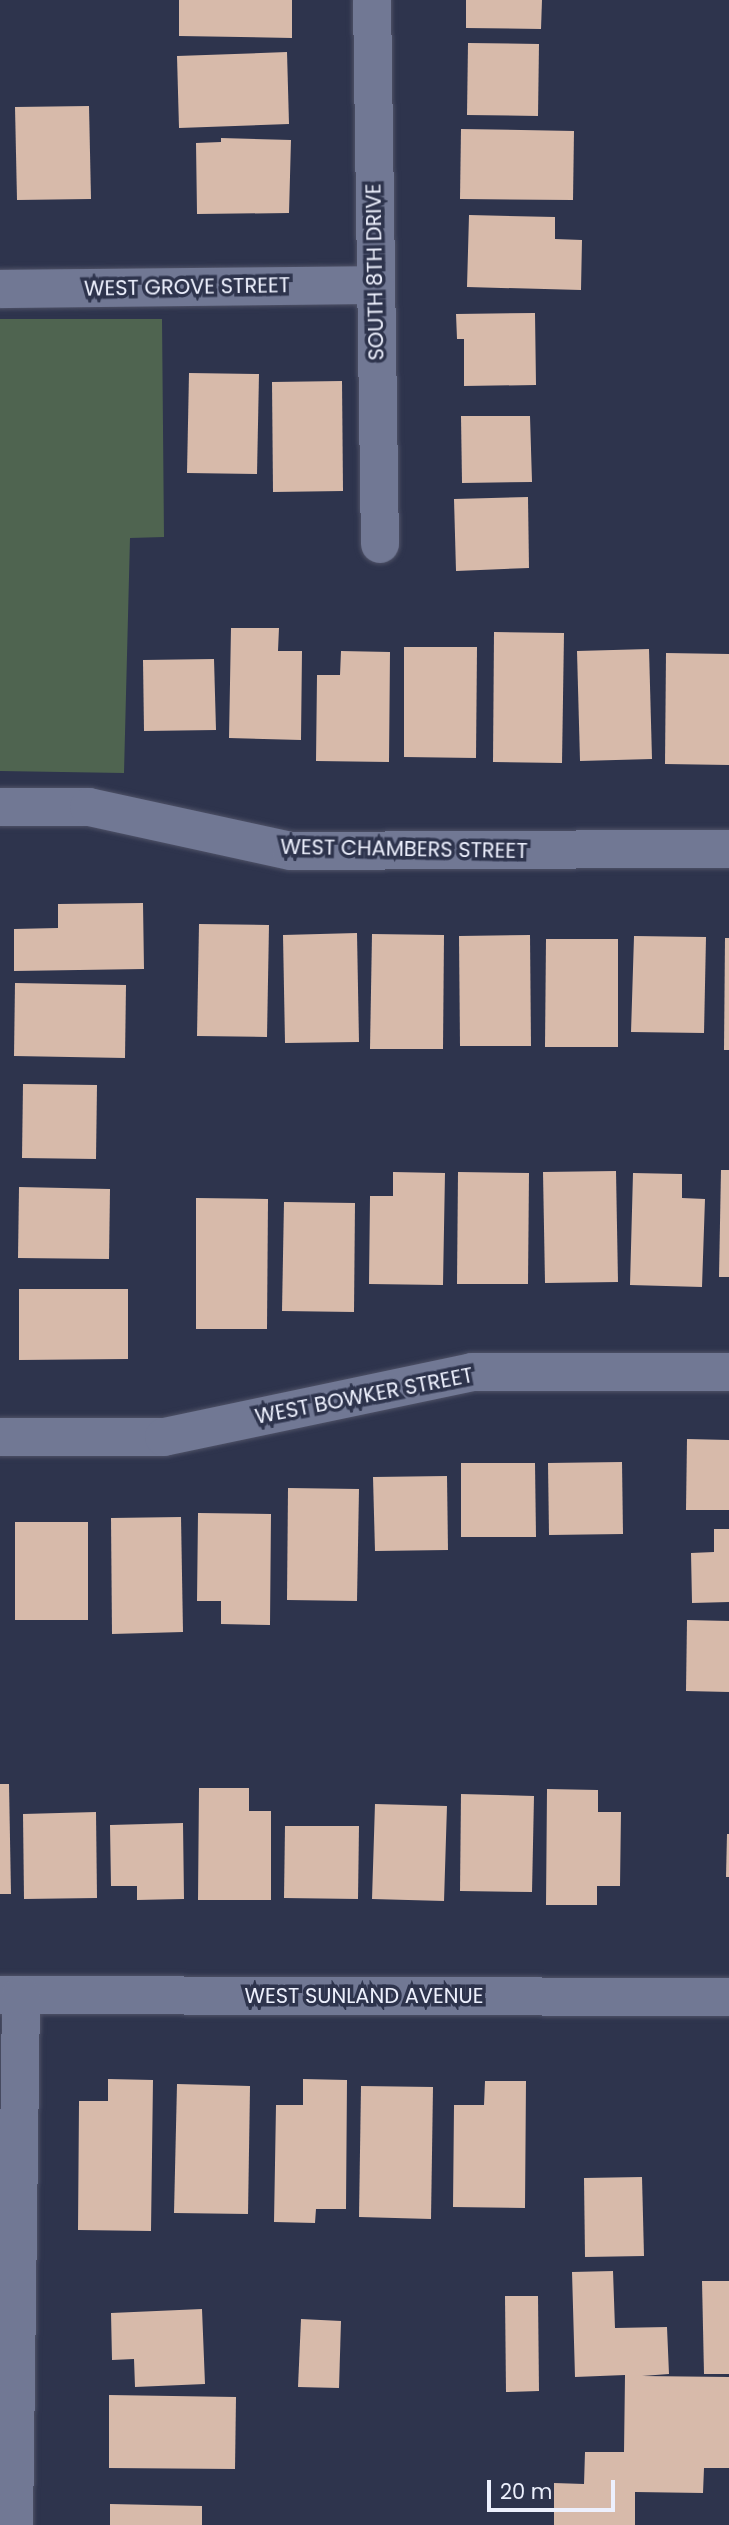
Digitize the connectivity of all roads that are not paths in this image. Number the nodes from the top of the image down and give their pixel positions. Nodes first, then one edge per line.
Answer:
1 (372, 0) edge
2 (375, 285) junction
3 (0, 289) edge
4 (380, 544) dead end
5 (0, 807) edge
6 (729, 849) edge
7 (729, 1372) edge
8 (0, 1437) edge
9 (11, 1995) edge
10 (729, 1997) edge
11 (14, 2525) edge

1 - 2 street, SOUTH 8TH DRIVE
2 - 3 street, WEST GROVE STREET
2 - 4 street, SOUTH 8TH DRIVE
5 - 6 street, WEST CHAMBERS STREET
7 - 8 street, WEST BOWKER STREET
9 - 10 street, WEST SUNLAND AVENUE
9 - 11 street

